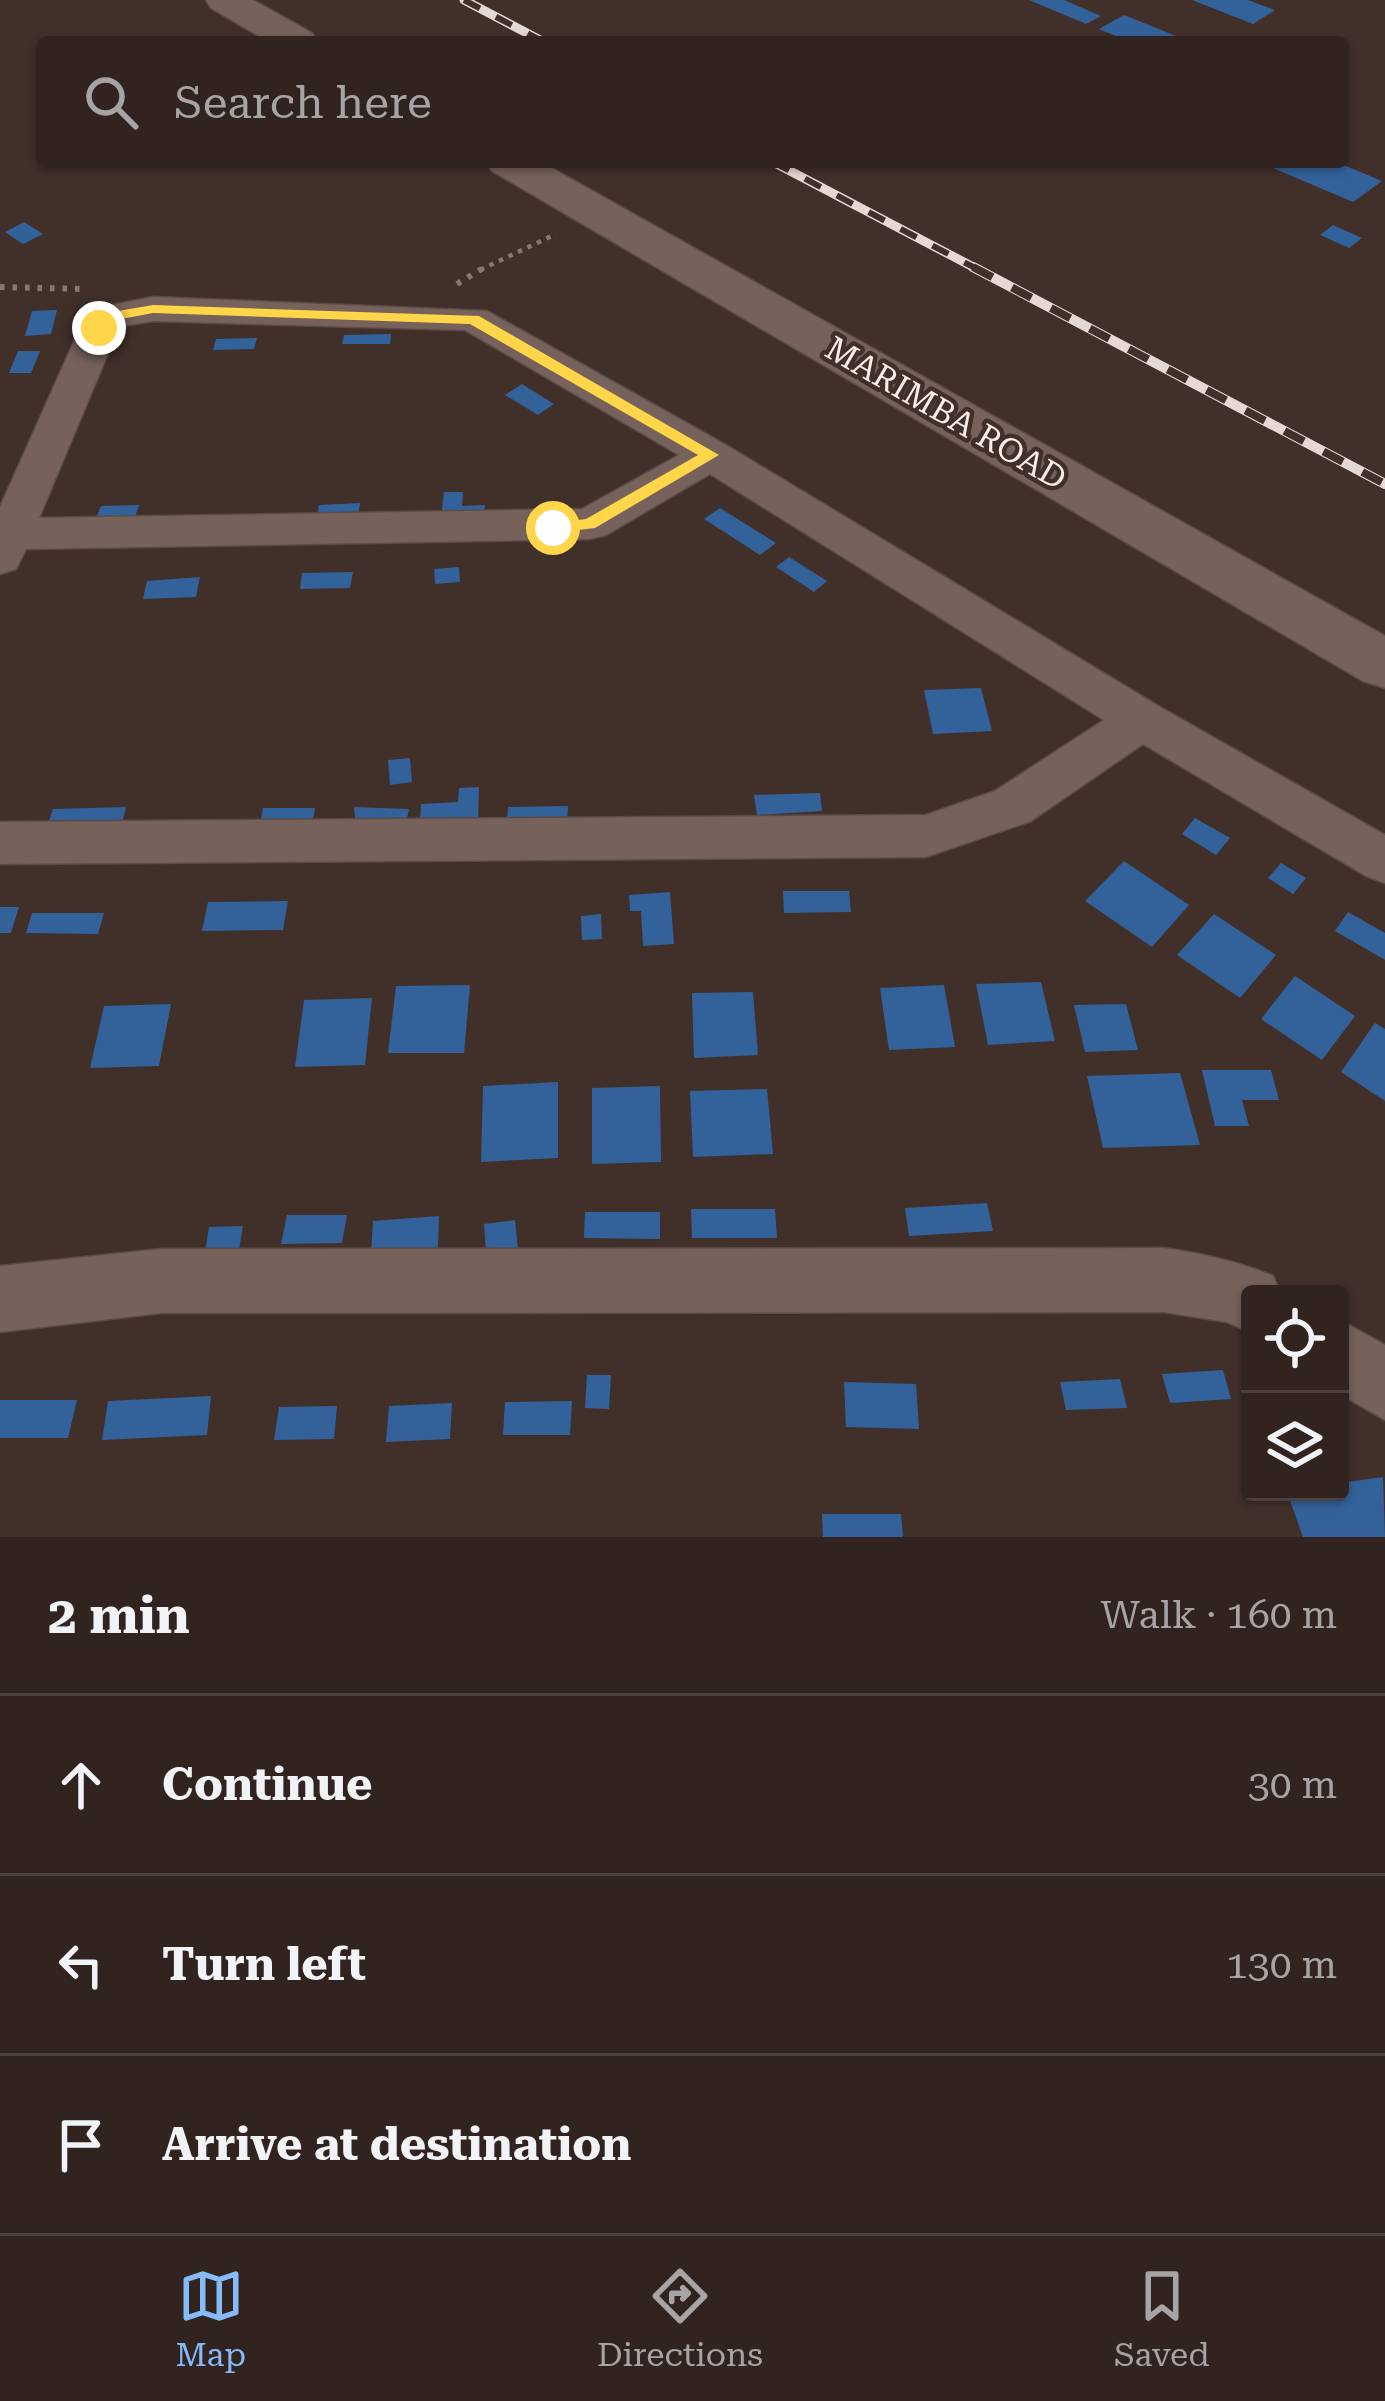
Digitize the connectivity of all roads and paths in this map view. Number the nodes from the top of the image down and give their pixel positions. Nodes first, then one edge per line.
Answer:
1 (225, 0) edge
2 (288, 36) edge
3 (519, 168) edge
4 (591, 209) junction
5 (412, 316) junction
6 (711, 455) junction
7 (5, 546) edge
8 (1385, 664) edge
9 (1142, 720) junction
10 (0, 842) edge
11 (1385, 862) edge
12 (1241, 1295) edge
13 (0, 1299) edge
14 (1349, 1360) edge
15 (1385, 1386) edge

1 - 2 street
3 - 4 street, MARIMBA ROAD
4 - 5 path
4 - 8 street, MARIMBA ROAD
5 - 6 street
5 - 7 street
6 - 7 street
6 - 9 street
9 - 10 street
9 - 11 street
12 - 13 street
14 - 15 street

